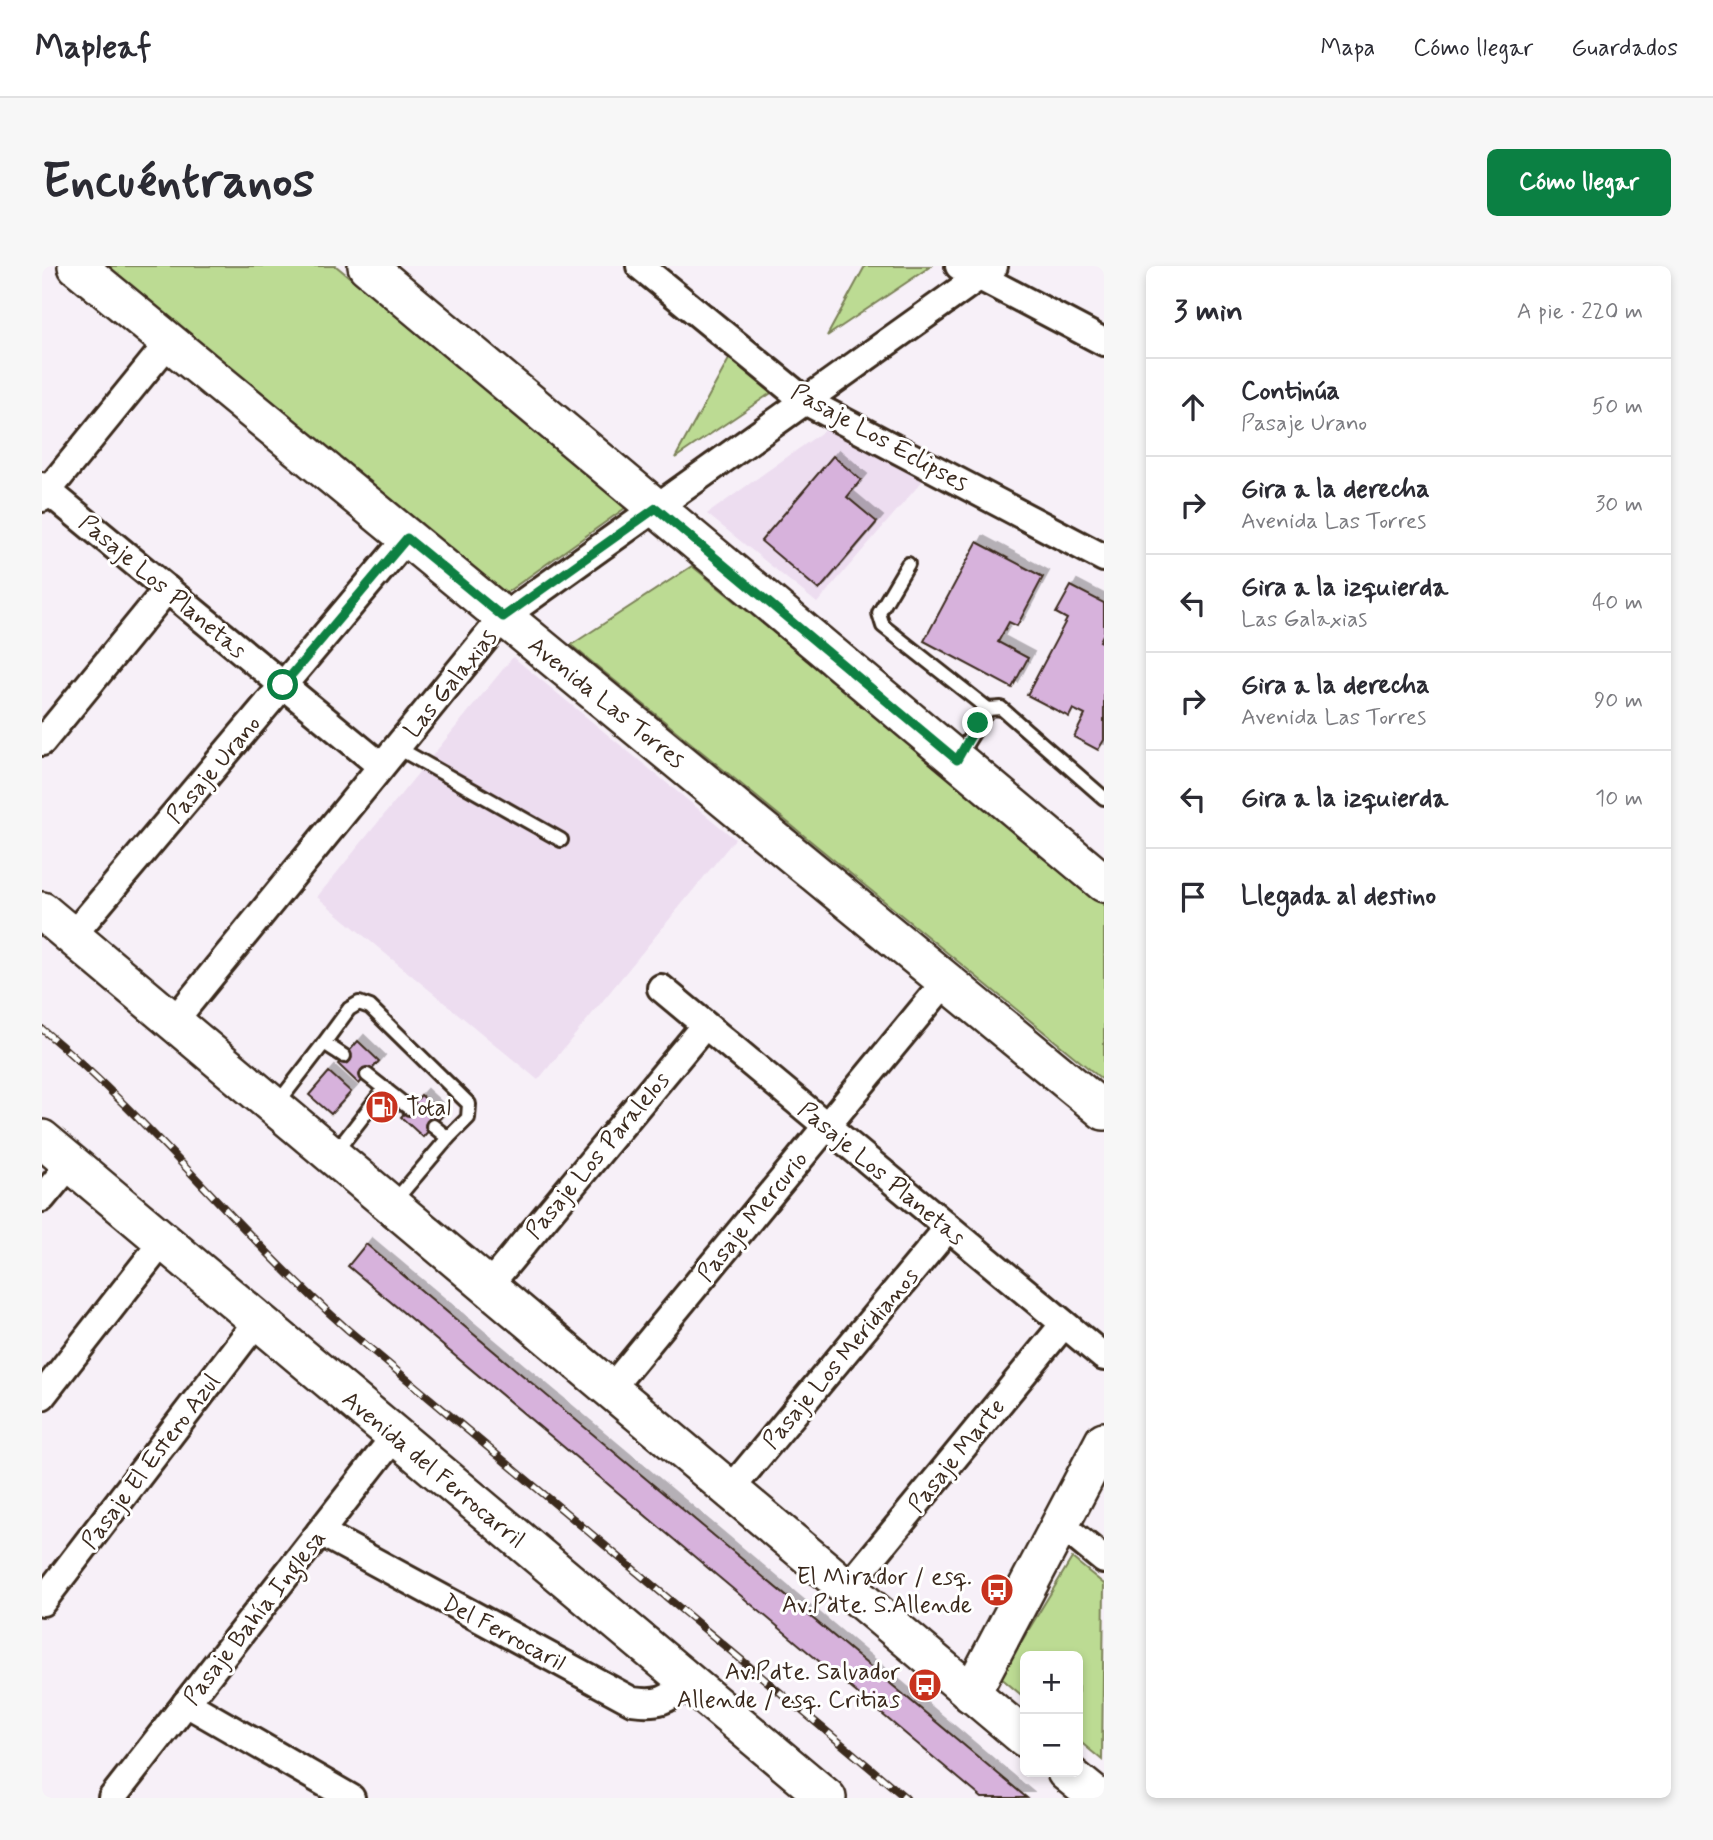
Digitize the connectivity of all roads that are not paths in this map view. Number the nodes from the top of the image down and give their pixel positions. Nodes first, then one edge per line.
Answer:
1 (77, 266) edge
2 (640, 266) edge
3 (374, 269) edge
4 (977, 270) edge
5 (169, 342) junction
6 (1104, 342) edge
7 (805, 401) junction
8 (44, 491) edge
9 (656, 508) junction
10 (407, 538) junction
11 (1104, 558) edge
12 (908, 564) dead end
13 (167, 589) junction
14 (503, 617) junction
15 (283, 685) junction
16 (988, 709) junction
17 (42, 742) edge
18 (389, 757) junction
19 (957, 760) junction
20 (1104, 798) edge
21 (561, 840) dead end
22 (1104, 883) edge
23 (42, 911) edge
24 (72, 936) junction
25 (946, 981) junction
26 (661, 988) dead end
27 (174, 1021) junction
28 (705, 1025) junction
29 (324, 1042) junction
30 (344, 1056) dead end
31 (367, 1075) dead end
32 (385, 1088) junction
33 (276, 1106) junction
34 (410, 1108) dead end
35 (1104, 1111) edge
36 (433, 1126) dead end
37 (826, 1126) junction
38 (42, 1139) edge
39 (448, 1139) junction
40 (334, 1154) junction
41 (71, 1163) junction
42 (42, 1198) edge
43 (393, 1204) junction
44 (948, 1228) junction
45 (163, 1241) junction
46 (490, 1284) junction
47 (258, 1320) junction
48 (1064, 1324) junction
49 (1104, 1357) edge
50 (612, 1387) junction
51 (42, 1396) edge
52 (395, 1436) junction
53 (1104, 1441) edge
54 (731, 1489) junction
55 (1060, 1524) junction
56 (320, 1532) junction
57 (1104, 1560) edge
58 (848, 1587) junction
59 (42, 1602) edge
60 (690, 1683) junction
61 (971, 1694) junction
62 (186, 1703) junction
63 (1020, 1734) edge
64 (1072, 1777) edge
65 (112, 1798) edge
66 (351, 1798) edge
67 (827, 1798) edge
68 (1098, 1798) edge

1 - 5 street, Avenida Las Torres
2 - 7 street, Pasaje Los Eclipses
3 - 9 street
4 - 6 street
4 - 7 street, Las Galaxias
5 - 8 street
5 - 10 street, Avenida Las Torres
7 - 9 street, Las Galaxias
7 - 11 street, Pasaje Los Eclipses
8 - 13 street, Pasaje Los Planetas
9 - 14 street, Las Galaxias
9 - 19 street
10 - 14 street, Avenida Las Torres
10 - 15 street, Pasaje Urano
12 - 16 lane
13 - 15 street, Pasaje Los Planetas
13 - 17 street
14 - 18 street, Las Galaxias
14 - 25 street, Avenida Las Torres
15 - 18 street, Pasaje Los Planetas
15 - 24 street, Pasaje Urano
16 - 19 lane
16 - 20 lane
18 - 21 lane
18 - 27 street, Las Galaxias
19 - 22 street
23 - 24 street
24 - 27 street
25 - 35 street, Avenida Las Torres
25 - 37 street, Pasaje Mercurio
26 - 28 street, Pasaje Los Planetas
27 - 33 street
28 - 37 street, Pasaje Los Planetas
28 - 46 street, Pasaje Los Paralelos
29 - 30 lane
29 - 33 lane
29 - 39 lane
31 - 32 lane
32 - 34 lane
32 - 40 lane
33 - 40 street
36 - 39 lane
37 - 44 street, Pasaje Los Planetas
37 - 50 street, Pasaje Mercurio
38 - 41 street, Avenida del Ferrocarril
39 - 43 lane
40 - 43 street
41 - 42 street
41 - 45 street, Avenida del Ferrocarril
43 - 46 street
44 - 48 street, Pasaje Los Planetas
44 - 54 street, Pasaje Los Meridianos
45 - 47 street, Avenida del Ferrocarril
45 - 51 street
46 - 50 street
47 - 52 street, Avenida del Ferrocarril
47 - 59 street, Pasaje El Estero Azul
48 - 49 street, Pasaje Los Planetas
48 - 58 street, Pasaje Marte
50 - 54 street
52 - 56 street, Pasaje Bahía Inglesa
52 - 60 street, Avenida del Ferrocarril
53 - 55 street
54 - 58 street
55 - 57 street
55 - 61 street
56 - 60 street, Del Ferrocaril
56 - 62 street, Pasaje Bahía Inglesa
58 - 61 street
60 - 67 street, Avenida del Ferrocarril
61 - 63 street
62 - 65 street, Pasaje Bahía Inglesa
62 - 66 street
64 - 68 street

